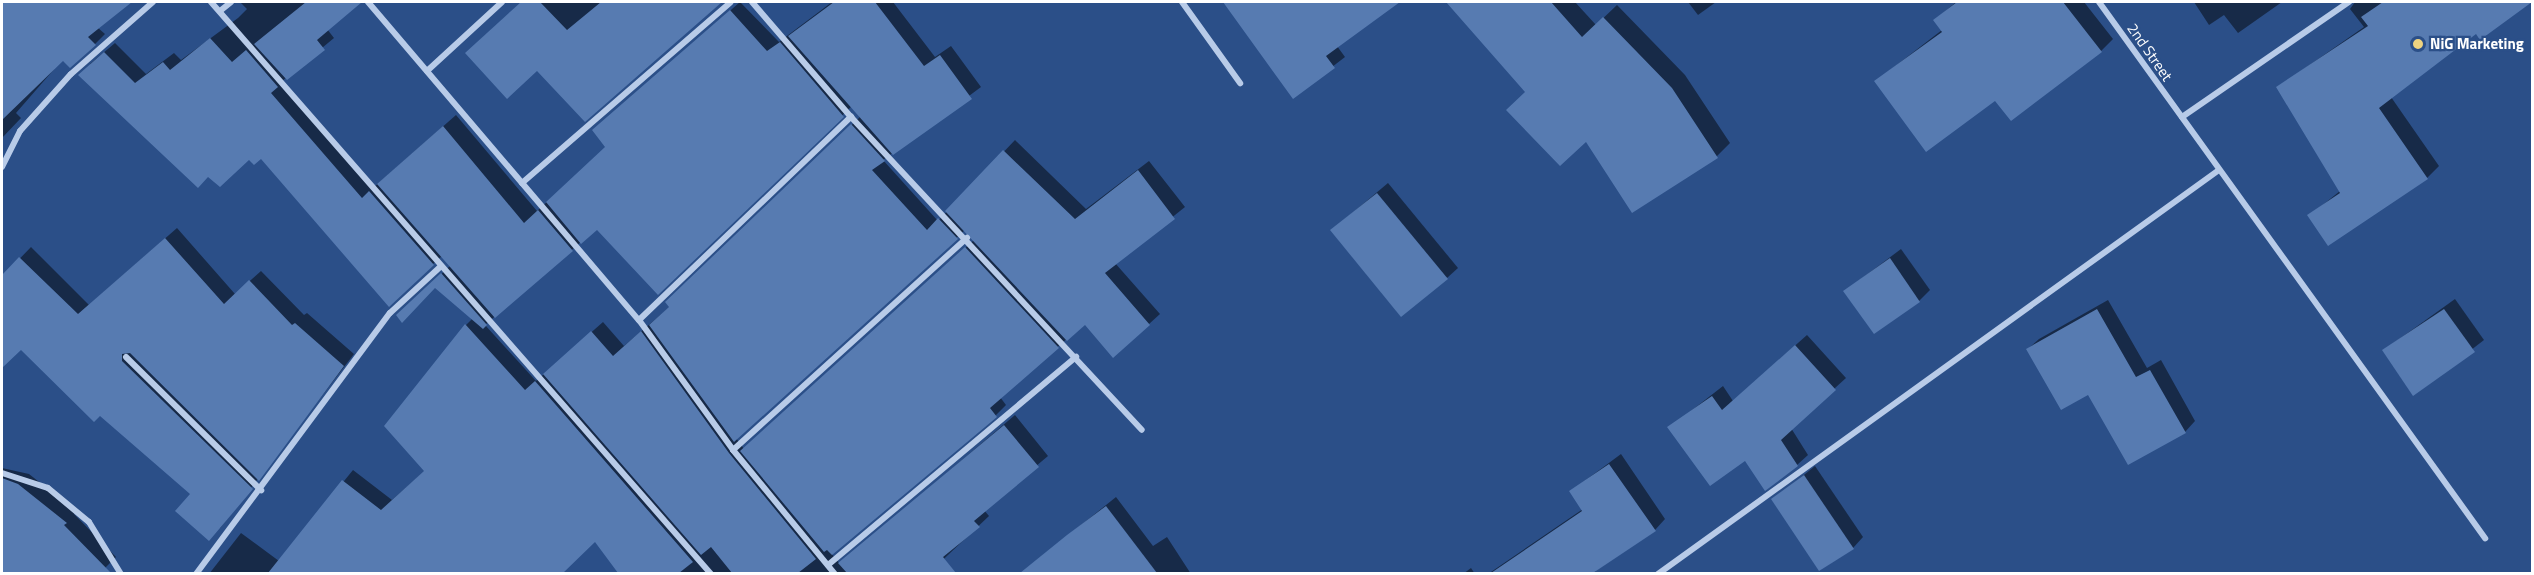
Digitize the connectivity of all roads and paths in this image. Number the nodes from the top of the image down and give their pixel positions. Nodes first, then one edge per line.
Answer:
1 (153, 2) edge
2 (211, 2) edge
3 (231, 2) edge
4 (368, 2) edge
5 (502, 2) edge
6 (731, 2) edge
7 (752, 2) edge
8 (1182, 2) edge
9 (2100, 2) edge
10 (2349, 2) edge
11 (220, 11) junction
12 (427, 71) junction
13 (1240, 83) dead end
14 (852, 117) junction
15 (2182, 117) junction
16 (2, 167) edge
17 (2219, 170) junction
18 (522, 183) junction
19 (967, 237) junction
20 (440, 267) junction
21 (639, 320) junction
22 (126, 357) dead end
23 (1076, 357) junction
24 (1142, 430) dead end
25 (733, 450) junction
26 (2, 473) edge
27 (261, 490) junction
28 (2486, 538) dead end
29 (828, 565) junction
30 (121, 573) edge
31 (195, 573) edge
32 (711, 573) edge
33 (835, 573) edge
34 (1658, 573) edge

1 - 16 street
2 - 11 street
3 - 11 street
4 - 12 street
5 - 12 street
6 - 18 street
7 - 14 street
8 - 13 street
9 - 15 street, 2nd Street
10 - 15 street
11 - 20 street
12 - 18 street
14 - 19 street
14 - 21 street
15 - 17 street, 2nd Street
17 - 28 street, 2nd Street
17 - 34 street
18 - 21 street
19 - 23 street
19 - 25 street
20 - 27 street
20 - 32 street
21 - 25 street
22 - 27 street
23 - 24 street
23 - 29 street
25 - 29 street
26 - 30 street
27 - 31 street
29 - 33 street

